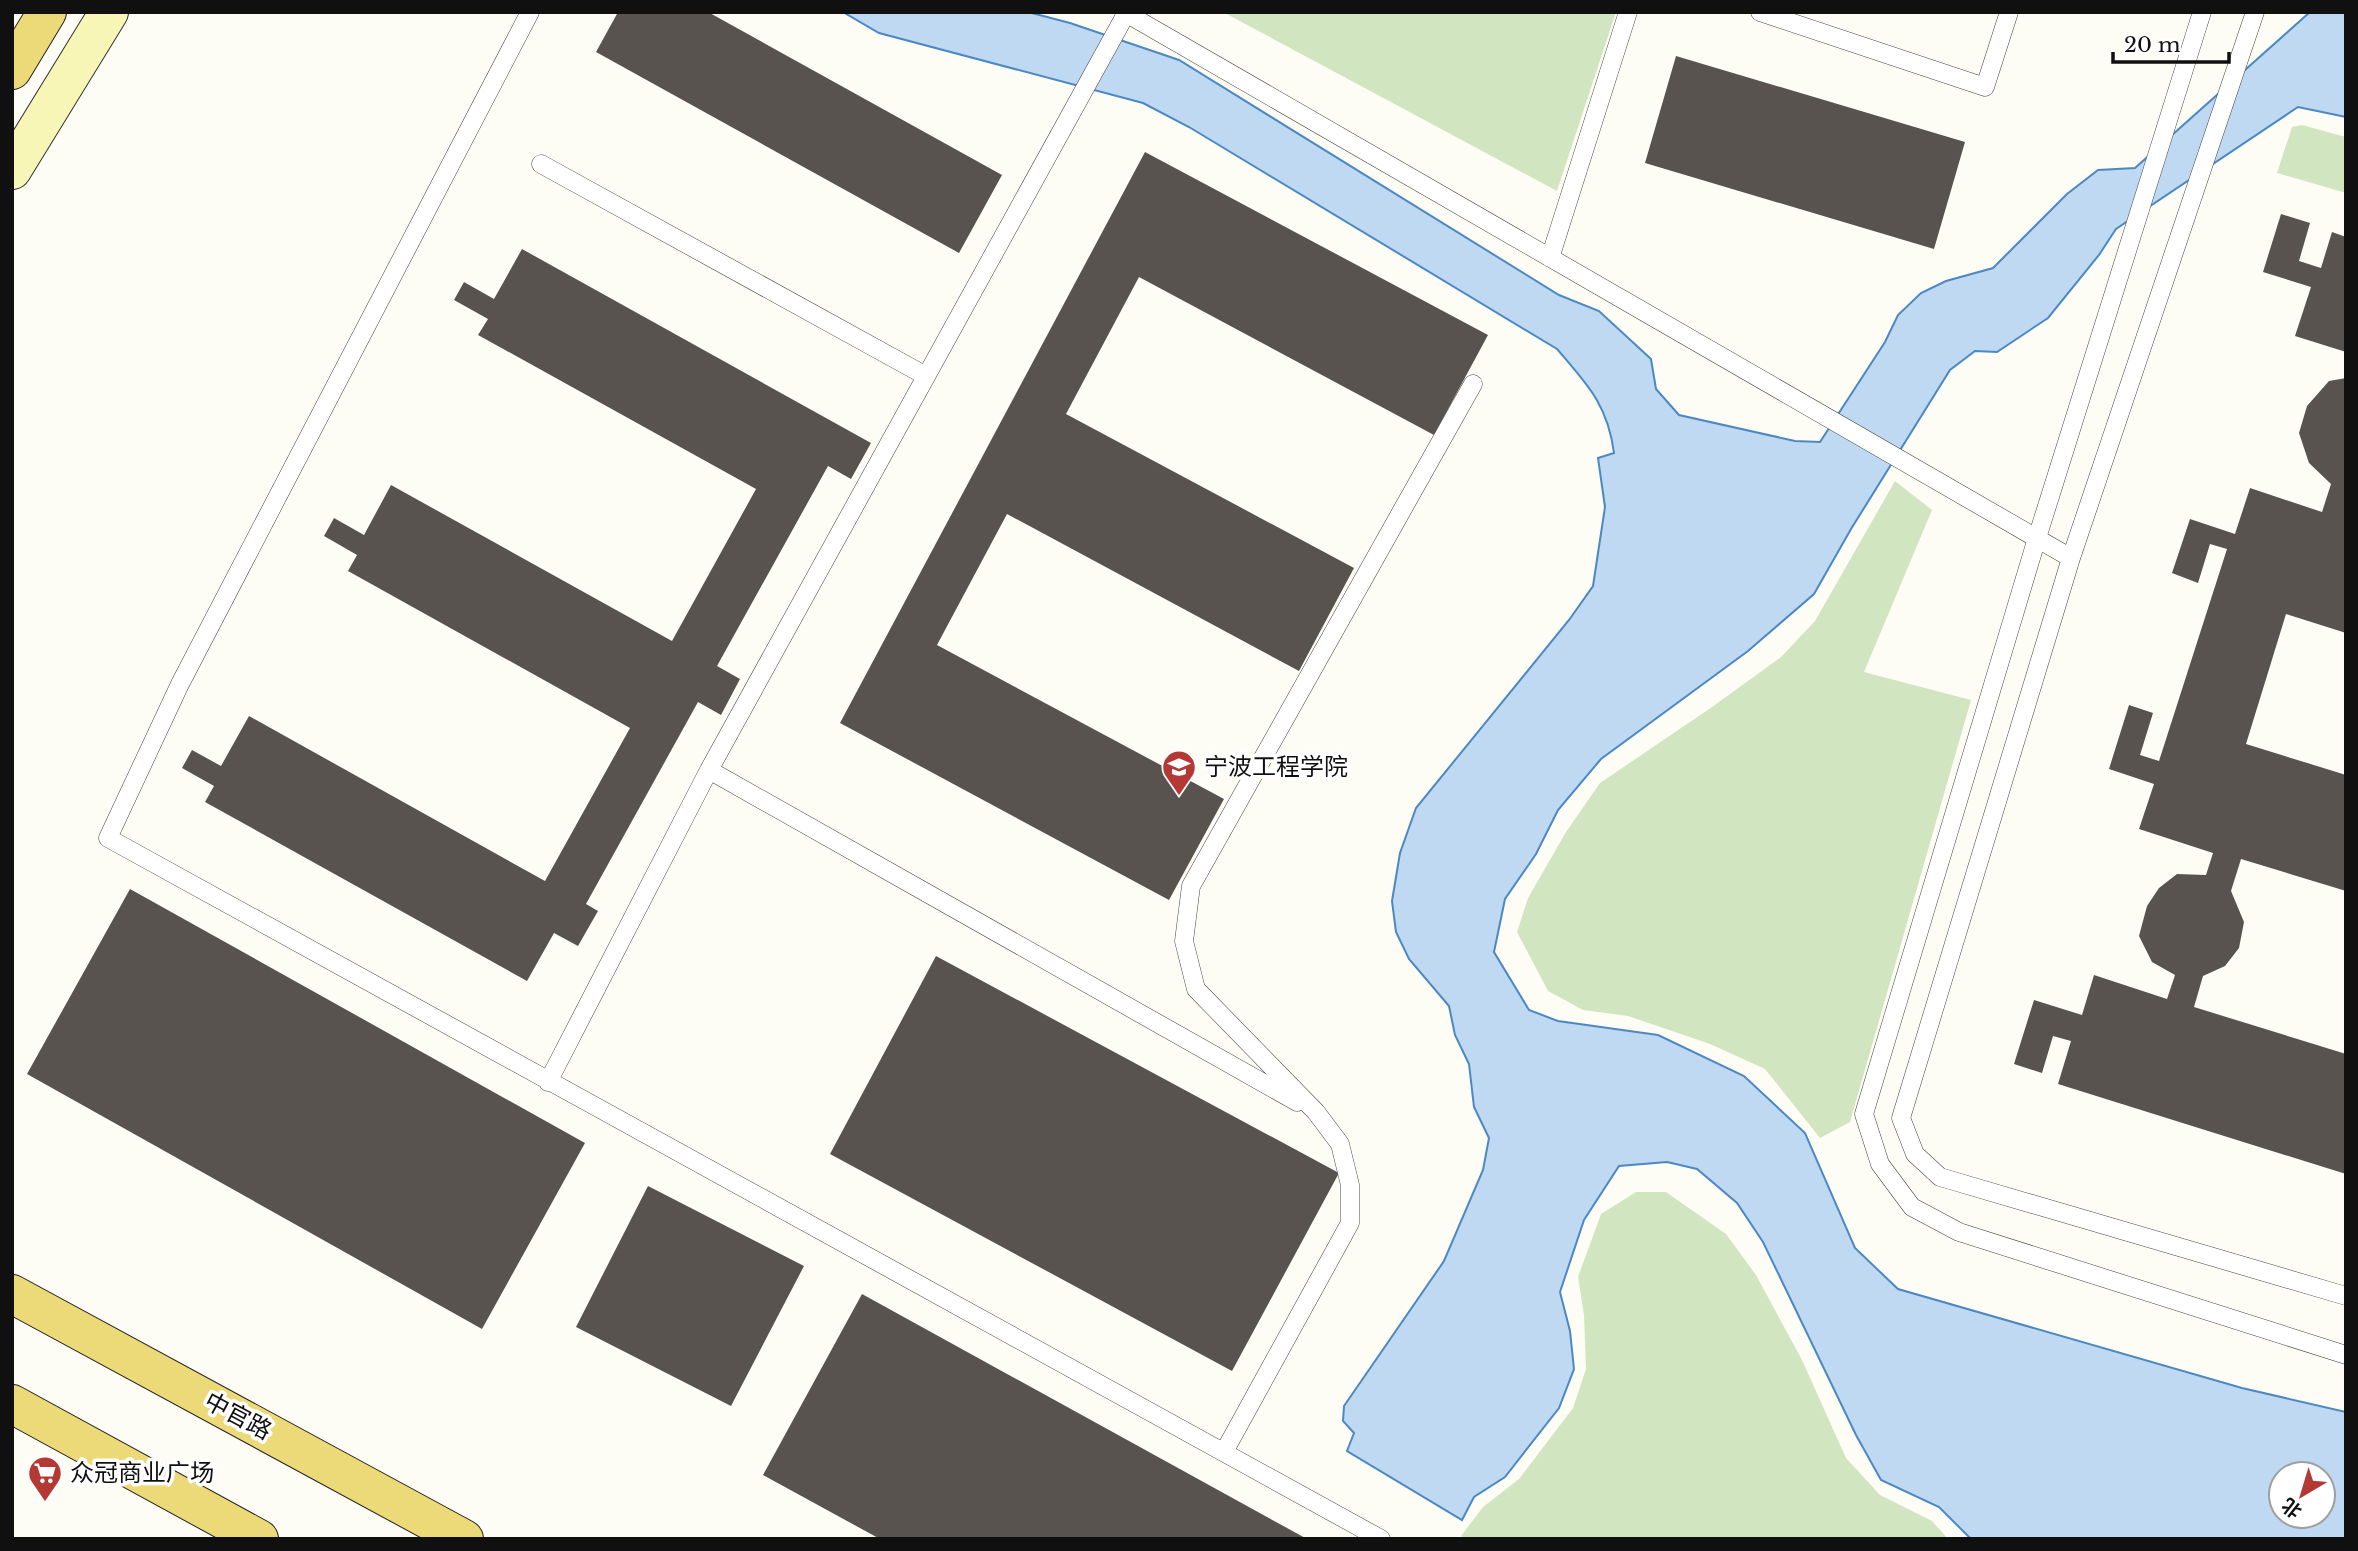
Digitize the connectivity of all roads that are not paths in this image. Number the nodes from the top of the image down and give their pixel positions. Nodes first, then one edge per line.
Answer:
1 (47, 12) edge
2 (109, 12) edge
3 (530, 12) edge
4 (1628, 12) edge
5 (1760, 12) edge
6 (2009, 12) edge
7 (2202, 12) edge
8 (2255, 12) edge
9 (1126, 13) edge
10 (12, 70) edge
11 (541, 164) dead end
12 (12, 170) edge
13 (1550, 258) junction
14 (926, 376) junction
15 (1473, 384) dead end
16 (2037, 538) junction
17 (2071, 558) junction
18 (709, 770) junction
19 (548, 1082) junction
20 (1315, 1112) junction
21 (12, 1294) edge
22 (2346, 1296) edge
23 (2346, 1354) edge
24 (12, 1404) edge
25 (1224, 1452) junction
26 (258, 1539) edge
27 (464, 1539) edge
28 (1381, 1539) edge

1 - 10 main road
2 - 12 street
3 - 19 lane
4 - 13 lane
5 - 6 lane
7 - 16 lane
8 - 17 lane
9 - 13 lane
9 - 14 lane
11 - 14 lane
13 - 16 lane
14 - 18 lane
15 - 20 lane
16 - 17 lane
16 - 23 lane
17 - 22 lane
18 - 19 lane
18 - 20 lane
19 - 25 lane
20 - 25 lane
21 - 27 main road, 中官路
24 - 26 main road
25 - 28 lane

